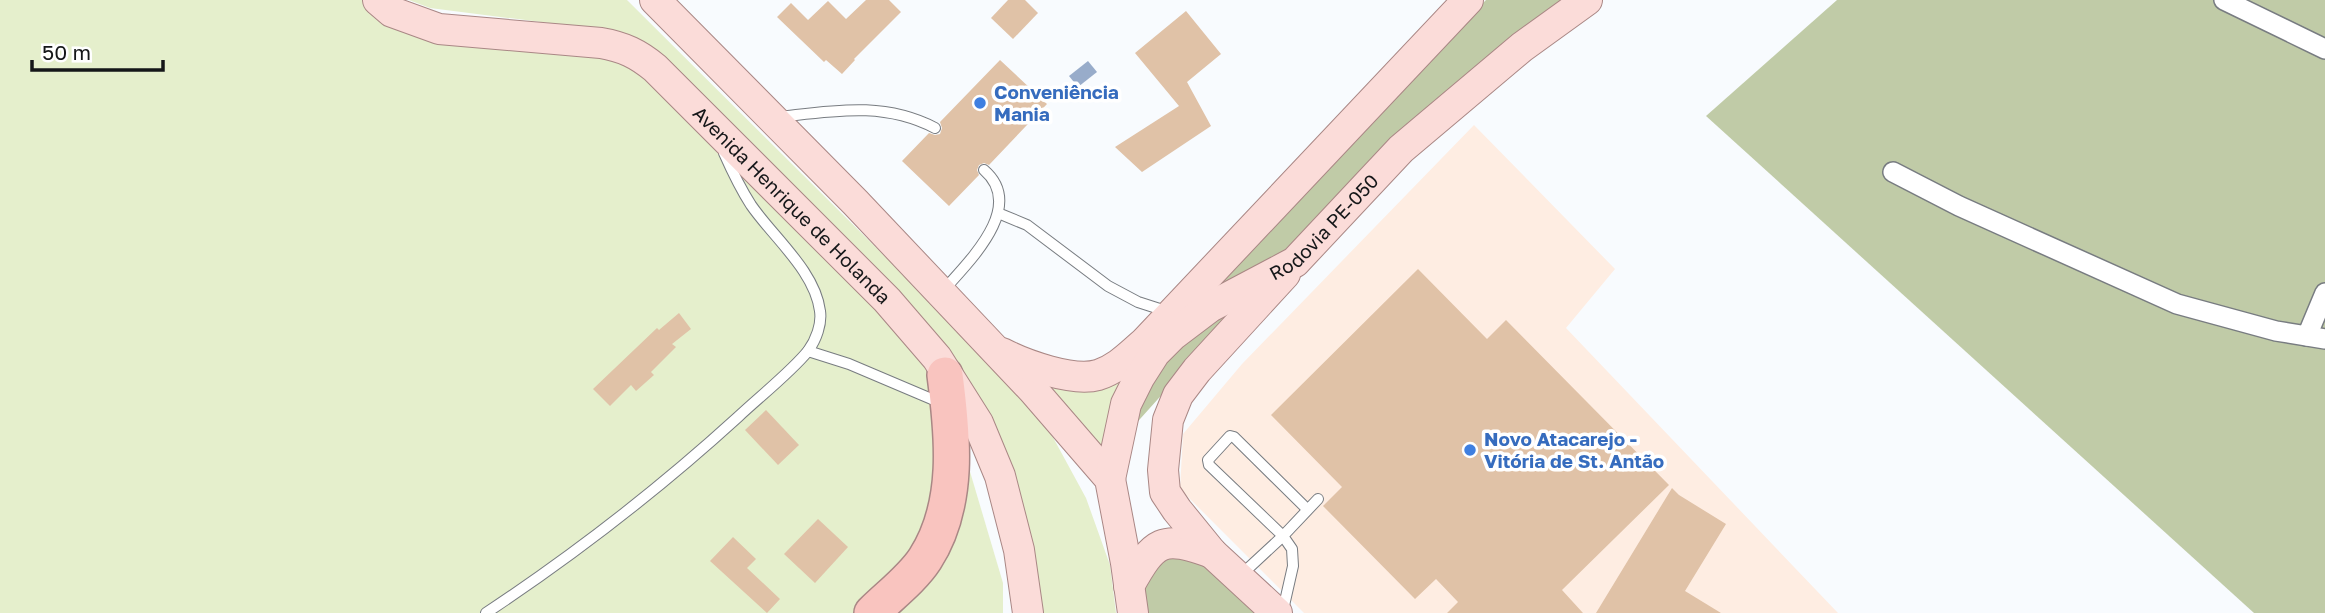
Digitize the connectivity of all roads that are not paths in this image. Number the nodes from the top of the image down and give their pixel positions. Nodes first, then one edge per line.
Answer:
1 (378, 0) edge
2 (655, 0) edge
3 (1468, 0) edge
4 (1587, 0) edge
5 (2224, 0) edge
6 (2325, 49) edge
7 (771, 117) junction
8 (713, 127) junction
9 (934, 128) dead end
10 (984, 170) dead end
11 (1894, 172) dead end
12 (998, 214) junction
13 (1295, 262) junction
14 (2325, 293) edge
15 (941, 294) junction
16 (1172, 313) junction
17 (2316, 337) edge
18 (992, 348) junction
19 (808, 351) junction
20 (948, 390) junction
21 (1110, 479) junction
22 (1318, 499) dead end
23 (1307, 509) junction
24 (1283, 536) junction
25 (1212, 553) junction
26 (1239, 577) junction
27 (1131, 600) edge
28 (486, 613) edge
29 (872, 613) edge
30 (1028, 613) edge
31 (1278, 613) edge
32 (1283, 613) edge

1 - 8 main road, Avenida Henrique de Holanda
2 - 7 main road
3 - 16 main road
4 - 13 main road, Rodovia PE-050
5 - 6 street
7 - 9 lane
7 - 15 main road
8 - 19 lane
8 - 20 main road, Avenida Henrique de Holanda
10 - 12 lane
11 - 17 street
12 - 15 lane
12 - 16 lane
13 - 21 main road, Rodovia PE-050
13 - 25 main road
14 - 17 street
15 - 18 main road
16 - 18 main road
18 - 21 main road
19 - 20 lane
19 - 28 lane
20 - 29 highway
20 - 30 main road, Avenida Henrique de Holanda
21 - 27 main road
22 - 23 lane
23 - 24 lane
23 - 24 lane
24 - 26 lane
24 - 32 lane
25 - 26 main road
25 - 27 main road
26 - 31 main road

